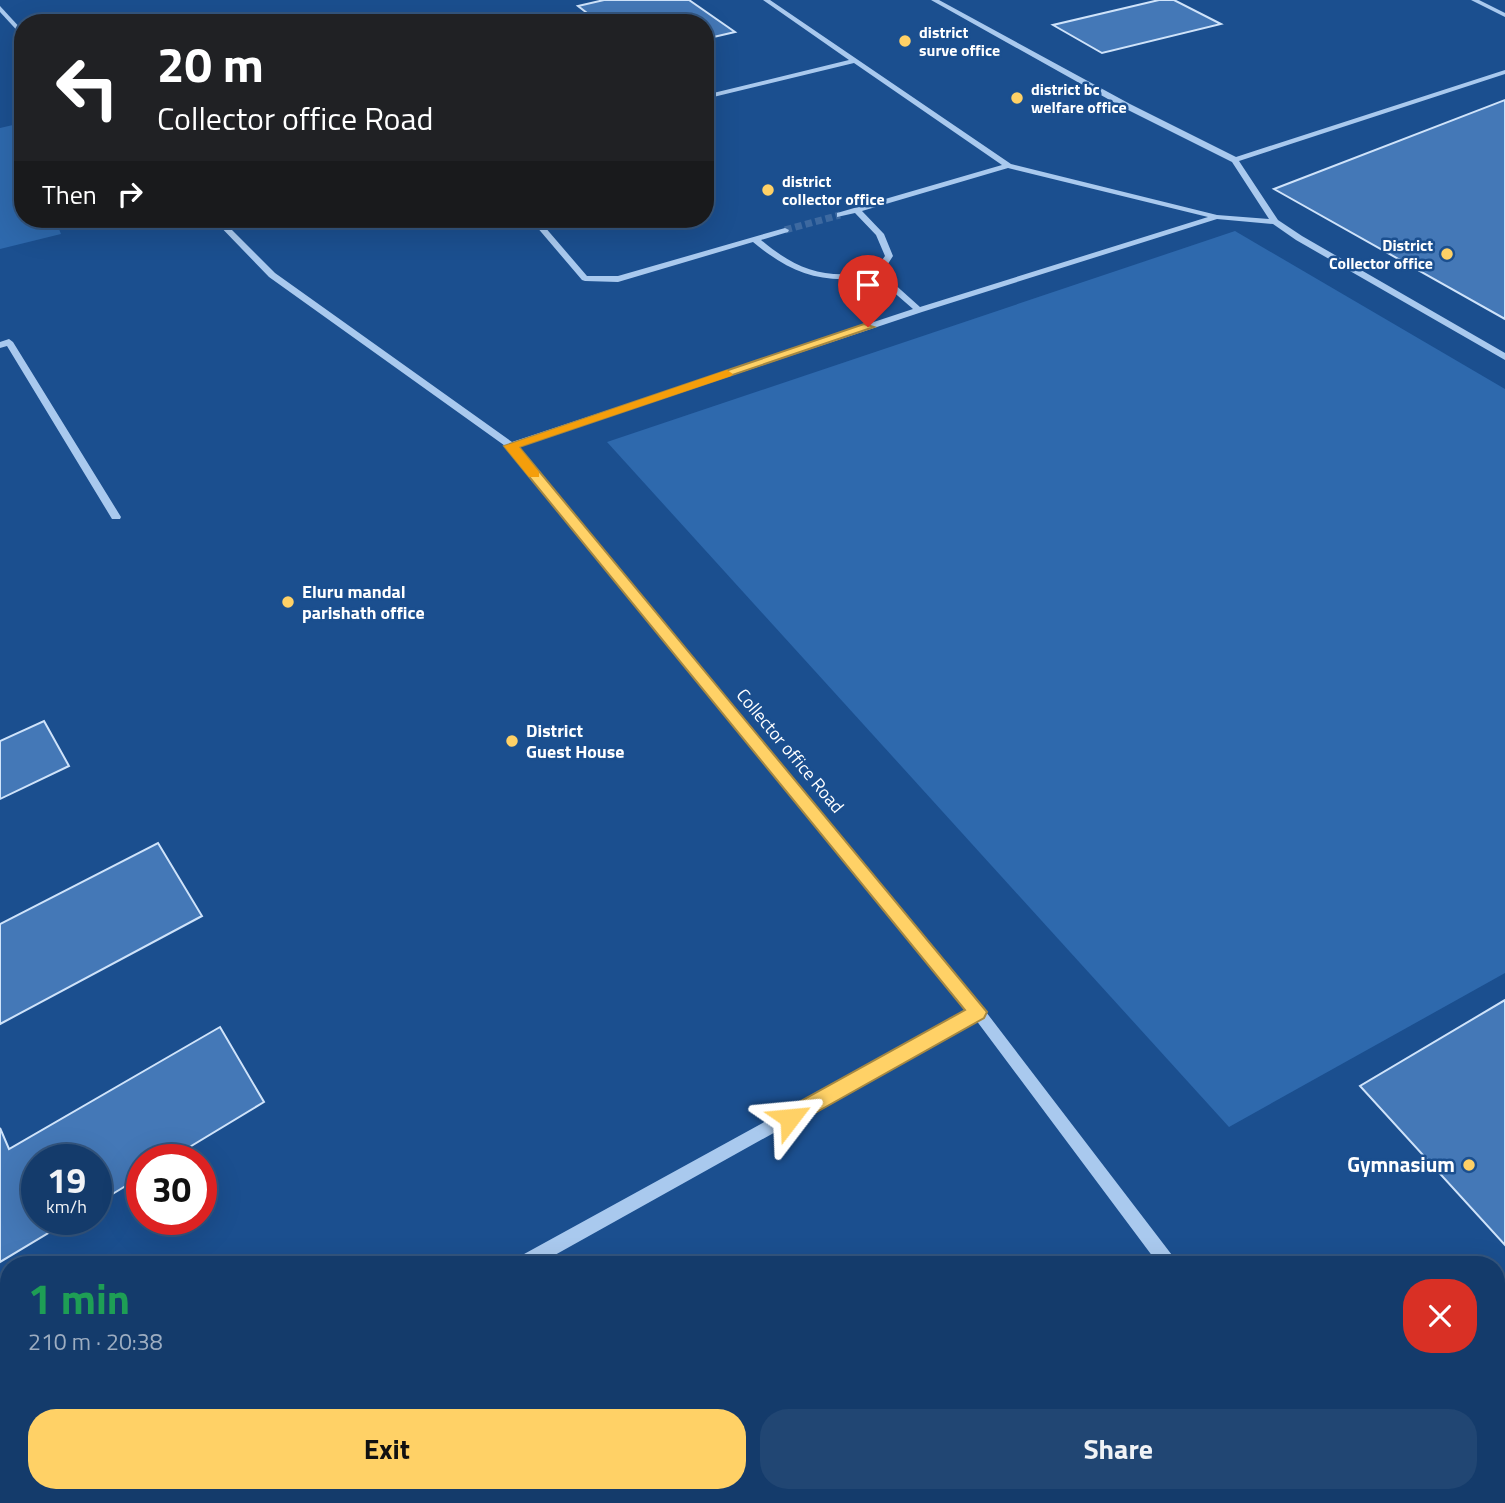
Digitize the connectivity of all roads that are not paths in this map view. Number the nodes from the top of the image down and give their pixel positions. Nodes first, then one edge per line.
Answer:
1 (766, 0) edge
2 (934, 0) edge
3 (1474, 0) edge
4 (0, 9) edge
5 (1505, 15) edge
6 (14, 25) edge
7 (854, 61) junction
8 (1505, 72) edge
9 (714, 95) edge
10 (1235, 160) junction
11 (1008, 166) junction
12 (857, 210) junction
13 (841, 215) tunnel mouth
14 (1217, 217) junction
15 (1275, 222) junction
16 (225, 228) edge
17 (542, 228) edge
18 (785, 230) tunnel mouth
19 (755, 239) junction
20 (877, 273) junction
21 (919, 310) junction
22 (0, 345) edge
23 (1505, 357) edge
24 (510, 446) junction
25 (116, 517) dead end
26 (978, 1012) junction
27 (537, 1256) edge
28 (1162, 1256) edge

1 - 7 street
2 - 10 street
3 - 5 street
4 - 6 street
7 - 9 street
7 - 11 street
8 - 10 street
10 - 15 street
11 - 12 street
11 - 14 street
12 - 13 street
12 - 20 street
14 - 15 street
14 - 21 street
15 - 23 street
16 - 24 street, Collector office Road
17 - 19 street
18 - 19 street
19 - 20 street
20 - 21 street
21 - 24 street
22 - 25 street
24 - 26 street, Collector office Road
26 - 27 street
26 - 28 street, Collector office Road

